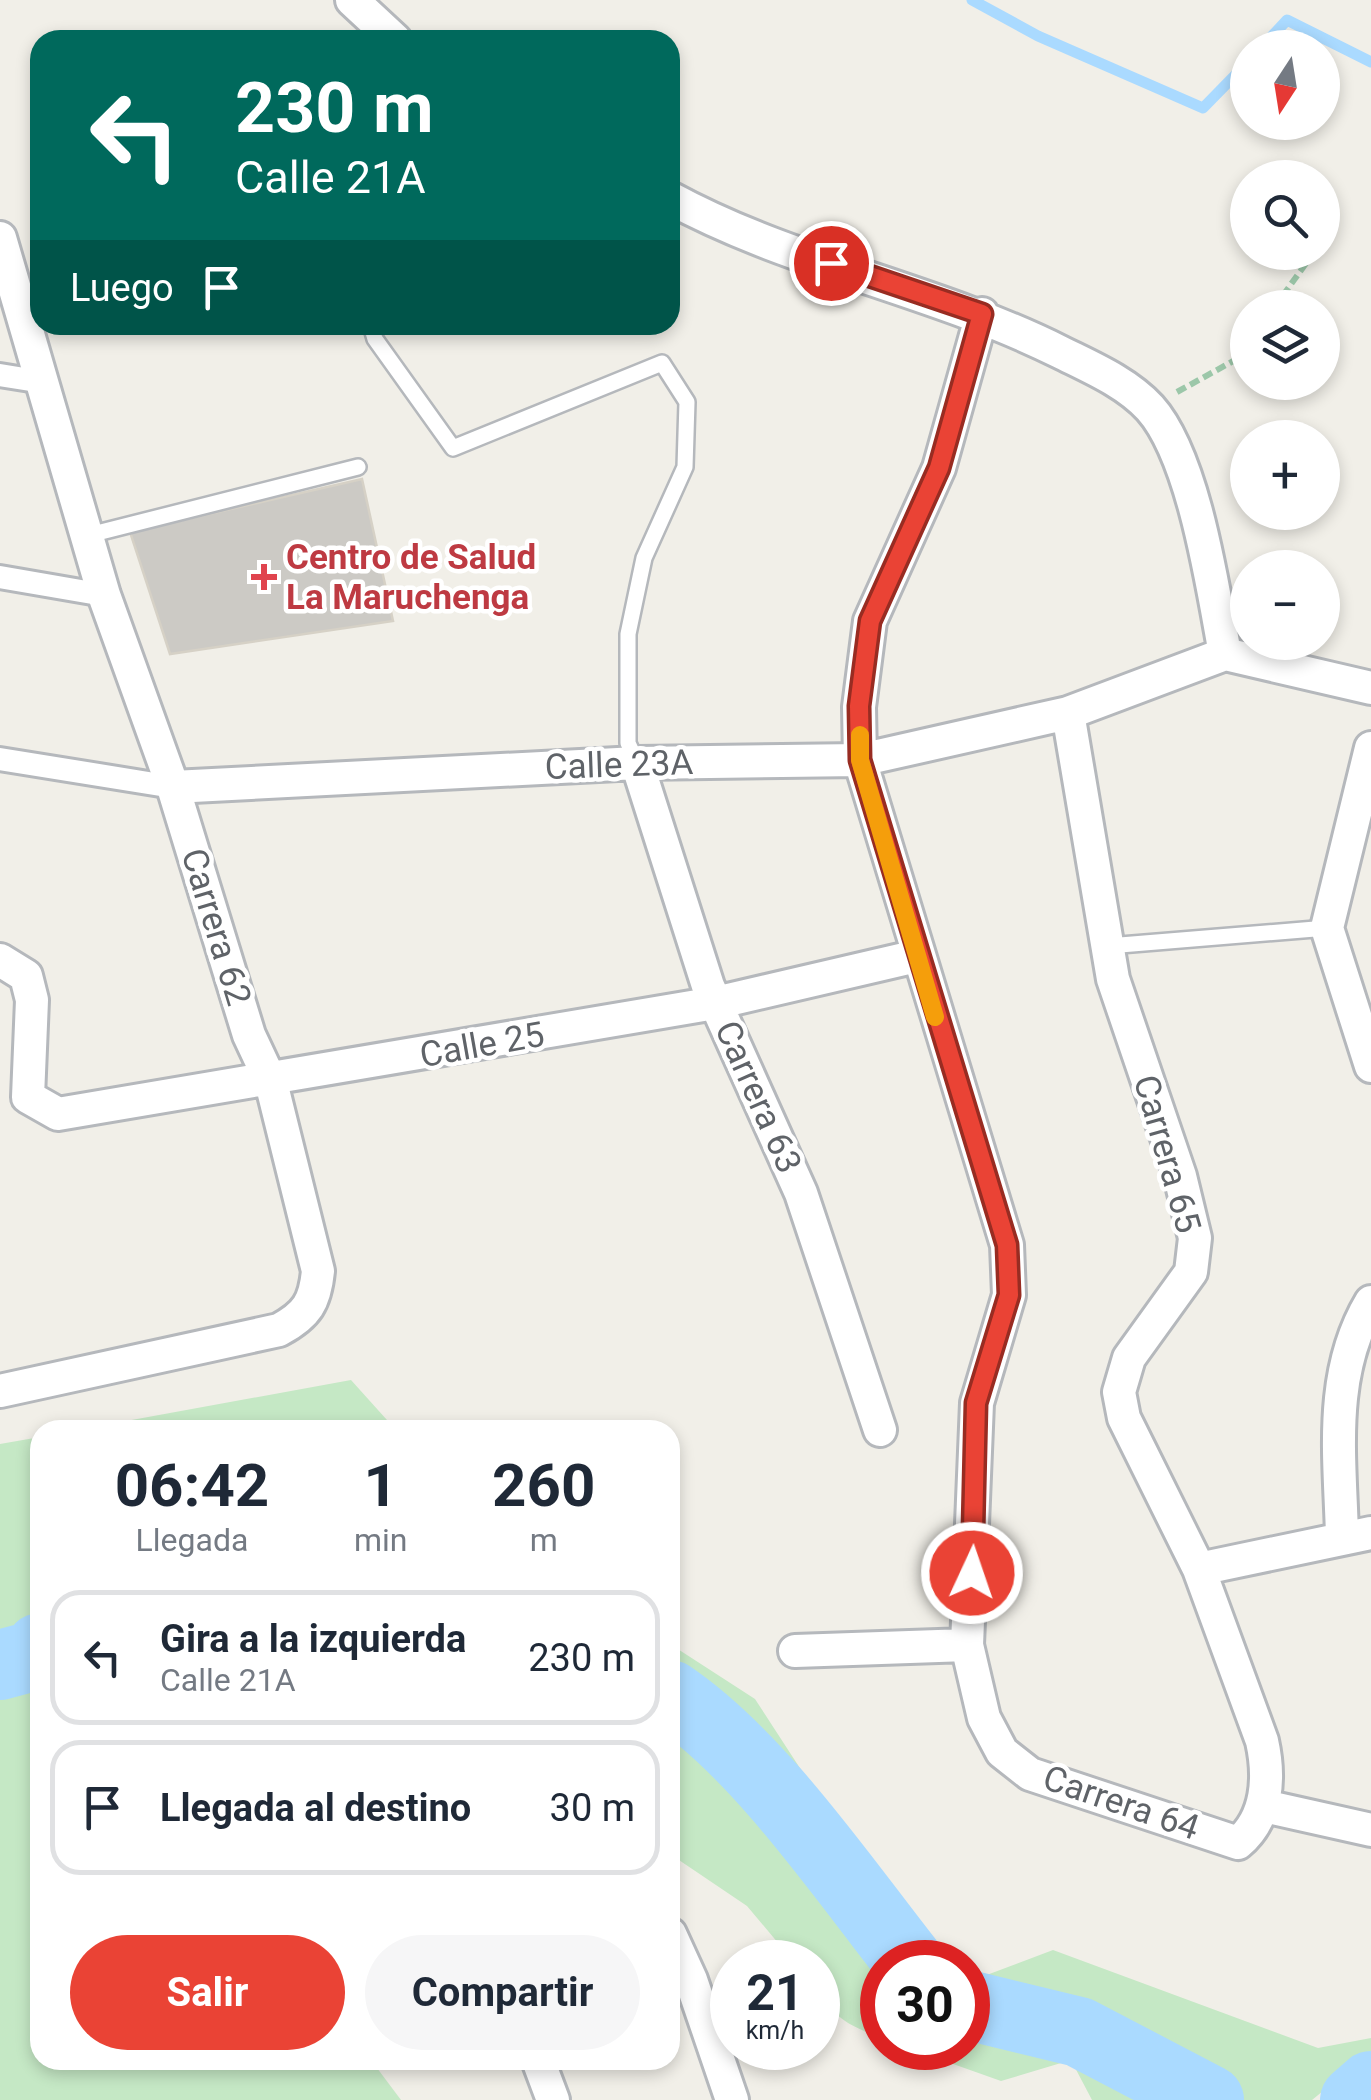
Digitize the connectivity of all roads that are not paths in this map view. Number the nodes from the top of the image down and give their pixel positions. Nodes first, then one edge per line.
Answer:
1 (352, 0) edge
2 (384, 30) edge
3 (680, 203) edge
4 (0, 238) edge
5 (26, 276) edge
6 (30, 302) edge
7 (982, 314) junction
8 (35, 335) edge
9 (376, 335) edge
10 (0, 375) edge
11 (42, 382) junction
12 (358, 468) dead end
13 (88, 535) junction
14 (0, 577) edge
15 (104, 595) junction
16 (1225, 654) junction
17 (1371, 688) edge
18 (1068, 713) junction
19 (1371, 748) edge
20 (0, 759) edge
21 (860, 760) junction
22 (637, 763) junction
23 (173, 787) junction
24 (1327, 928) junction
25 (1108, 946) junction
26 (917, 956) junction
27 (13, 968) edge
28 (715, 1003) junction
29 (1371, 1066) edge
30 (271, 1082) junction
31 (1371, 1302) edge
32 (0, 1390) edge
33 (880, 1430) dead end
34 (1357, 1534) edge
35 (1199, 1569) junction
36 (967, 1644) junction
37 (795, 1650) dead end
38 (1264, 1806) junction
39 (1371, 1830) edge
40 (680, 1956) edge
41 (542, 2070) edge
42 (553, 2100) edge
43 (732, 2100) edge

1 - 2 street
3 - 7 street
4 - 5 street, Carrera 62
5 - 6 street, Carrera 62
7 - 16 street
7 - 21 street, Carrera 64
8 - 11 street, Carrera 62
9 - 22 lane
10 - 11 street
11 - 13 street, Carrera 62
12 - 13 lane
13 - 15 street, Carrera 62
14 - 15 street
15 - 23 street, Carrera 62
16 - 17 street
16 - 18 street, Calle 23A
18 - 21 street, Calle 23A
18 - 25 street, Carrera 65
19 - 24 street
20 - 23 street, Calle 23A
21 - 22 street, Calle 23A
21 - 26 street, Carrera 64
22 - 23 street, Calle 23A
22 - 28 street, Carrera 63
23 - 30 street, Carrera 62
24 - 25 lane
24 - 29 street
25 - 35 street, Carrera 65
26 - 28 street, Calle 25
26 - 36 street, Carrera 64
27 - 30 street, Calle 25
28 - 30 street, Calle 25
28 - 33 street, Carrera 63
30 - 32 street, Carrera 62
31 - 34 street
34 - 35 street
35 - 38 street, Carrera 65
36 - 37 street
36 - 38 street, Carrera 64
38 - 39 street
40 - 43 street
41 - 42 street

